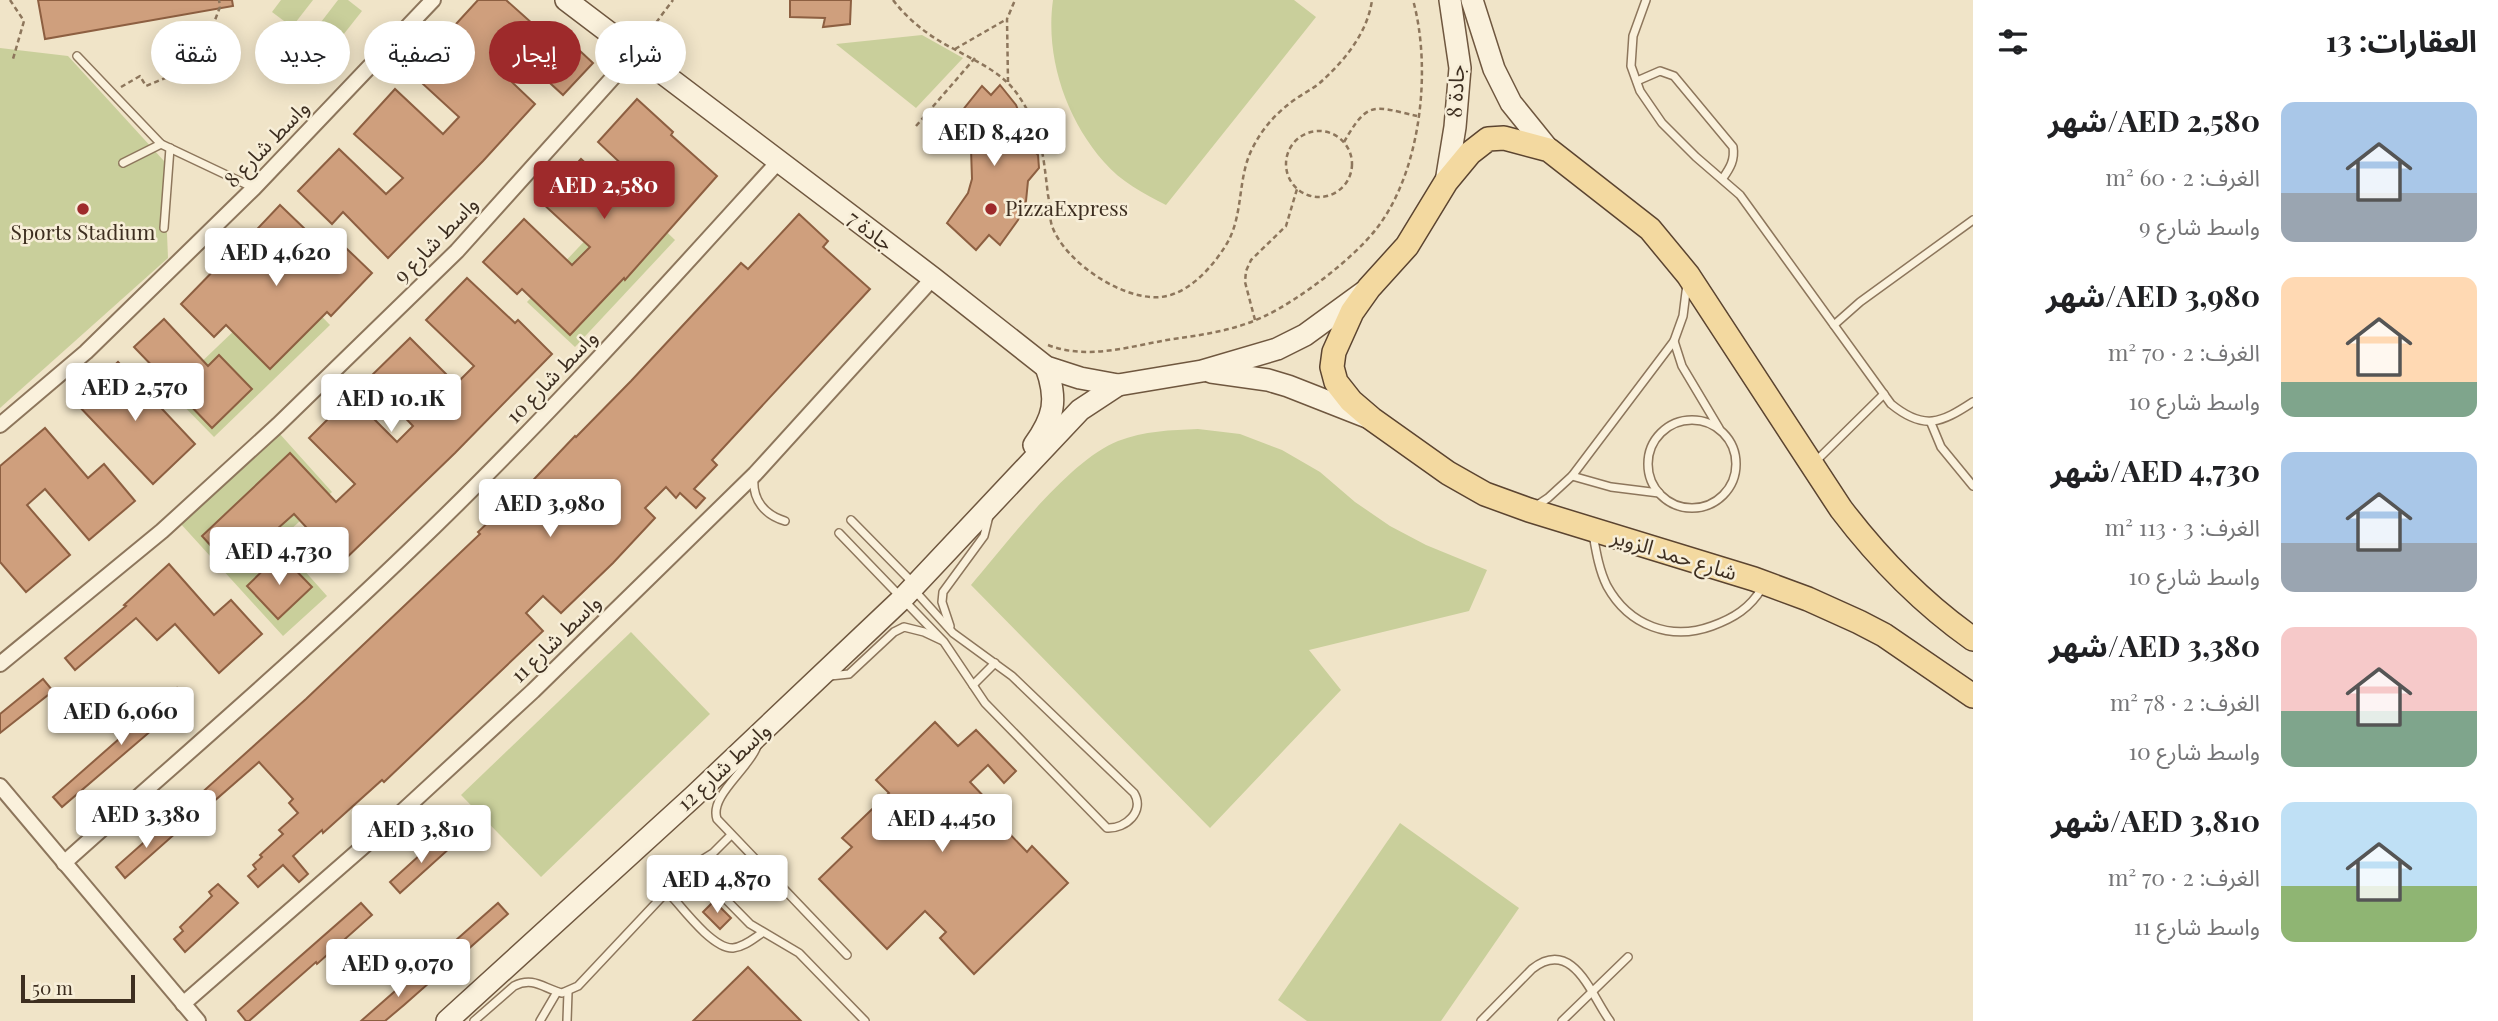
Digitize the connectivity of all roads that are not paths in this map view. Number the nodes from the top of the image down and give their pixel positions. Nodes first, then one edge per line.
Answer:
1 (433, 0) edge
2 (566, 0) edge
3 (1450, 0) edge
4 (1472, 0) edge
5 (1646, 0) edge
6 (595, 22) edge
7 (78, 56) dead end
8 (1637, 81) junction
9 (606, 84) edge
10 (677, 84) edge
11 (161, 144) junction
12 (170, 148) junction
13 (1549, 150) junction
14 (778, 162) junction
15 (122, 163) dead end
16 (1723, 178) junction
17 (1446, 183) junction
18 (254, 188) junction
19 (1973, 220) edge
20 (164, 228) dead end
21 (1688, 275) junction
22 (933, 278) junction
23 (1369, 288) junction
24 (1834, 325) junction
25 (1674, 341) junction
26 (1046, 367) junction
27 (1202, 370) junction
28 (1118, 385) junction
29 (1884, 394) junction
30 (1973, 402) edge
31 (1372, 419) junction
32 (1931, 423) junction
33 (0, 425) edge
34 (1721, 431) junction
35 (1812, 465) junction
36 (755, 474) junction
37 (1572, 476) junction
38 (1973, 486) edge
39 (1659, 493) junction
40 (992, 503) junction
41 (1529, 510) junction
42 (851, 520) dead end
43 (785, 521) dead end
44 (1593, 530) junction
45 (839, 533) dead end
46 (1765, 583) junction
47 (910, 590) junction
48 (953, 633) junction
49 (1973, 639) edge
50 (944, 642) junction
51 (995, 663) junction
52 (0, 664) edge
53 (819, 677) junction
54 (973, 684) junction
55 (1973, 696) edge
56 (759, 735) junction
57 (0, 786) edge
58 (731, 835) junction
59 (64, 863) junction
60 (692, 865) junction
61 (667, 891) junction
62 (762, 933) junction
63 (847, 954) dead end
64 (1628, 957) dead end
65 (1591, 991) junction
66 (557, 992) junction
67 (568, 992) junction
68 (183, 1004) junction
69 (198, 1021) edge
70 (447, 1021) edge
71 (474, 1021) edge
72 (540, 1021) edge
73 (567, 1021) edge
74 (865, 1021) edge
75 (1481, 1021) edge
76 (1562, 1021) edge
77 (1610, 1021) edge

1 - 18 street, واسط شارع 8
2 - 6 main road, جادة 7
3 - 17 main road, جادة 8
4 - 13 main road, جادة 8
5 - 8 lane
7 - 11 lane
8 - 16 lane
8 - 16 lane
9 - 52 street, واسط شارع 9
10 - 14 main road, جادة 7
11 - 12 lane
11 - 15 lane
12 - 18 lane
12 - 20 lane
13 - 17 main road, شارع حمد الزوير
13 - 21 main road
14 - 22 main road, جادة 7
14 - 59 street, واسط شارع 10
16 - 24 lane
17 - 23 main road, شارع حمد الزوير
18 - 33 street, واسط شارع 8
19 - 24 lane
21 - 25 lane
21 - 35 main road
22 - 26 main road, جادة 7
22 - 36 street, واسط شارع 11
23 - 27 main road, جادة 7
23 - 31 main road, شارع حمد الزوير
24 - 29 lane
25 - 34 lane
25 - 37 lane
26 - 28 main road, جادة 7
26 - 40 main road, واسط شارع 12
27 - 28 main road, جادة 7
27 - 31 main road, جادة 7
28 - 40 main road, واسط شارع 12
29 - 32 lane
29 - 35 lane
30 - 32 lane
31 - 41 main road, شارع حمد الزوير
32 - 38 lane
34 - 39 lane
34 - 39 lane
35 - 49 main road
36 - 43 lane
36 - 68 street, واسط شارع 11
37 - 39 lane
37 - 41 lane
40 - 47 main road, واسط شارع 12
40 - 48 lane
41 - 44 main road, شارع حمد الزوير
42 - 47 lane
44 - 46 main road, شارع حمد الزوير
44 - 46 lane
45 - 47 lane
46 - 55 main road, شارع حمد الزوير
47 - 48 lane
47 - 50 lane
47 - 53 main road, واسط شارع 12
48 - 51 lane
50 - 53 lane
50 - 54 lane
51 - 54 lane
51 - 54 lane
53 - 56 main road, واسط شارع 12
56 - 58 lane
56 - 70 main road, واسط شارع 12
57 - 59 street
58 - 60 lane
58 - 63 lane
59 - 68 street
60 - 61 lane
60 - 62 lane
61 - 62 lane
61 - 67 lane
62 - 74 lane
64 - 65 lane
65 - 75 lane
65 - 76 lane
65 - 77 lane
66 - 67 lane
66 - 71 lane
66 - 72 lane
67 - 73 lane
68 - 69 street

